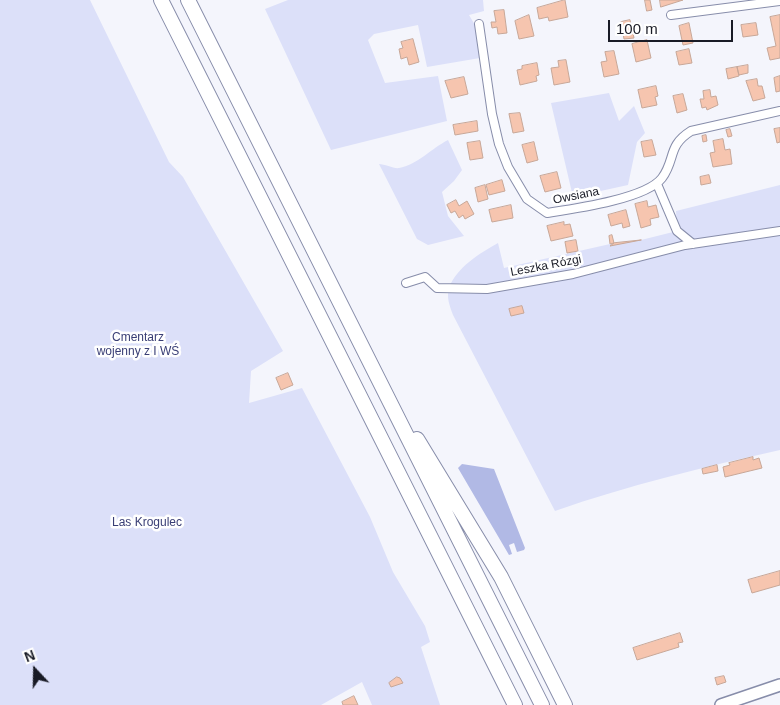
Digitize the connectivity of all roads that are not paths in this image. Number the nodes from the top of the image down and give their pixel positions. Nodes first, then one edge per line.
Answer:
1 (161, 0) edge
2 (188, 0) edge
3 (780, 1) edge
4 (671, 14) dead end
5 (479, 24) dead end
6 (780, 111) edge
7 (657, 184) junction
8 (780, 231) edge
9 (693, 244) junction
10 (406, 283) dead end
11 (377, 377) junction
12 (780, 685) edge
13 (514, 705) edge
14 (542, 705) edge
15 (565, 705) edge
16 (721, 705) edge

1 - 13 highway
2 - 11 highway
3 - 4 street
5 - 7 street, Owsiana
6 - 7 street
7 - 9 street
8 - 9 street, Leszka Rózgi
9 - 10 street, Leszka Rózgi
11 - 14 highway
11 - 15 highway
12 - 16 street

